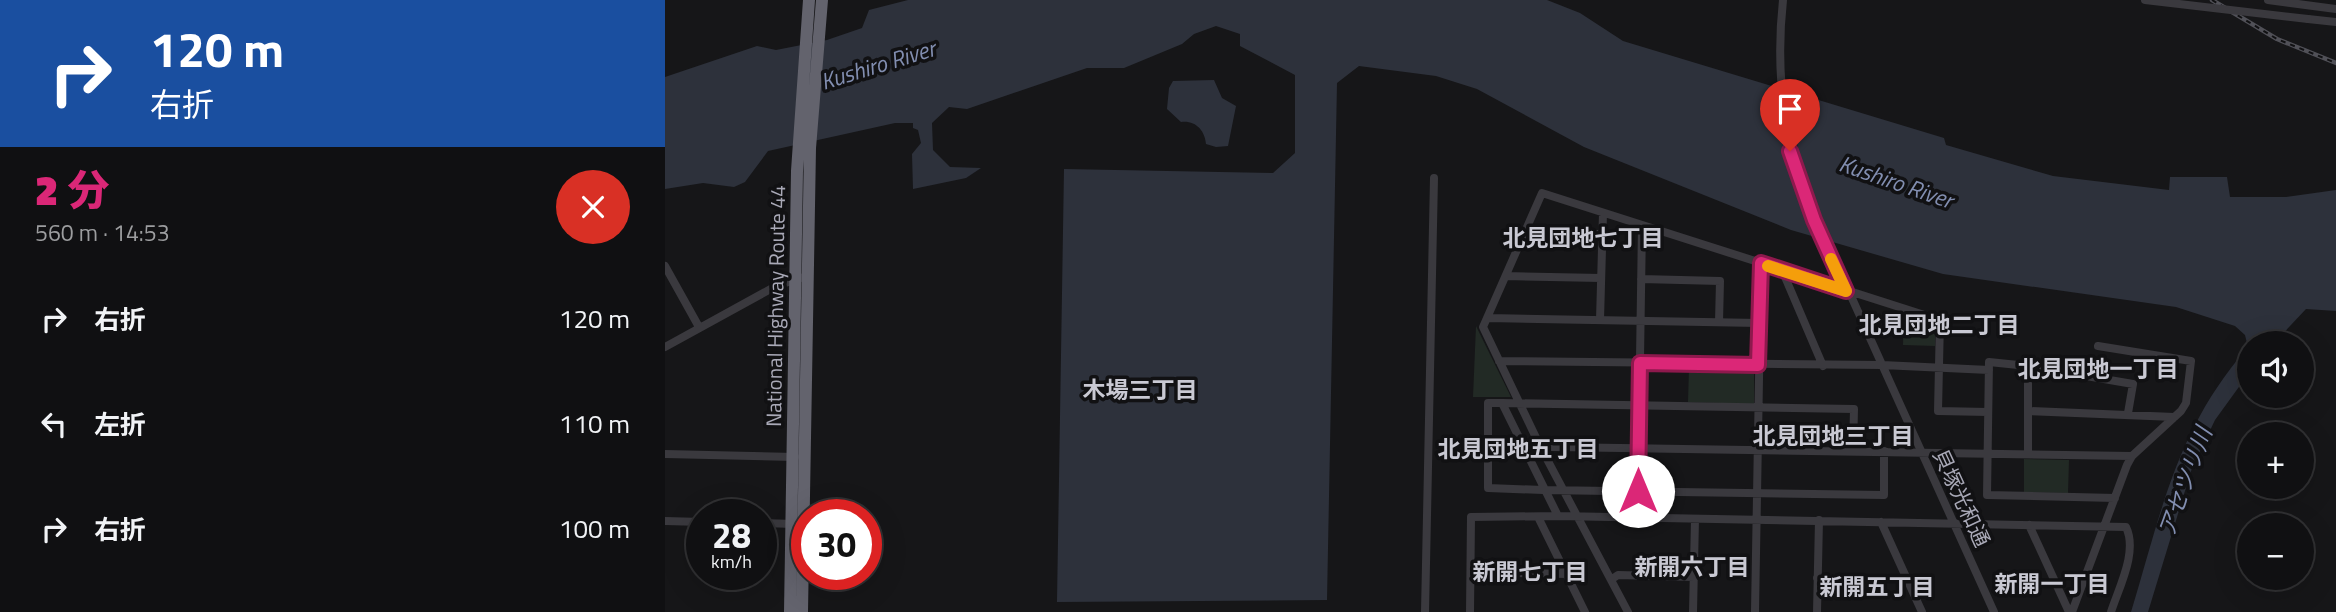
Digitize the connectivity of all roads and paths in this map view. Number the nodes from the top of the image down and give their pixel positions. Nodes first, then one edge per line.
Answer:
1 (809, 0) edge
2 (822, 0) edge
3 (1783, 0) edge
4 (2145, 0) edge
5 (2268, 0) edge
6 (2336, 9) edge
7 (814, 22) junction
8 (2336, 22) edge
9 (1434, 178) dead end
10 (1603, 213) junction
11 (1642, 226) junction
12 (1524, 233) junction
13 (1602, 234) junction
14 (1761, 263) junction
15 (665, 266) edge
16 (1782, 270) junction
17 (1506, 276) junction
18 (801, 277) junction
19 (1601, 278) junction
20 (1641, 279) junction
21 (1846, 291) junction
22 (1487, 318) junction
23 (1600, 320) junction
24 (1640, 321) junction
25 (1719, 321) junction
26 (1759, 323) junction
27 (699, 327) junction
28 (2098, 346) dead end
29 (665, 347) edge
30 (1499, 361) junction
31 (1640, 363) junction
32 (1758, 365) junction
33 (1882, 365) junction
34 (1823, 366) junction
35 (2028, 366) junction
36 (1939, 368) junction
37 (1989, 370) junction
38 (1519, 402) junction
39 (1502, 403) junction
40 (1638, 406) junction
41 (1758, 407) junction
42 (2029, 411) junction
43 (1988, 412) junction
44 (2128, 413) junction
45 (2174, 417) junction
46 (1488, 446) junction
47 (1540, 446) junction
48 (1522, 447) junction
49 (1638, 448) junction
50 (1758, 450) junction
51 (1853, 451) junction
52 (1884, 452) junction
53 (1921, 452) junction
54 (1988, 453) junction
55 (665, 454) edge
56 (2028, 454) junction
57 (2132, 456) junction
58 (799, 457) junction
59 (1543, 490) junction
60 (1562, 490) junction
61 (1638, 491) junction
62 (1757, 493) junction
63 (2115, 498) junction
64 (798, 499) edge
65 (1557, 516) junction
66 (1578, 517) junction
67 (1539, 519) junction
68 (1695, 519) junction
69 (1756, 519) junction
70 (1819, 520) junction
71 (665, 521) edge
72 (686, 522) edge
73 (1881, 522) junction
74 (1954, 523) junction
75 (2029, 525) junction
76 (2104, 525) junction
77 (1471, 572) junction
78 (1566, 574) junction
79 (1694, 577) junction
80 (1817, 578) junction
81 (1612, 579) junction
82 (1907, 579) junction
83 (792, 590) edge
84 (801, 590) edge
85 (1992, 611) edge
86 (790, 612) edge
87 (802, 612) edge
88 (1426, 612) edge
89 (1470, 612) edge
90 (1585, 612) edge
91 (1628, 612) edge
92 (1693, 612) edge
93 (1755, 612) edge
94 (1818, 612) edge
95 (1922, 612) edge
96 (2070, 612) edge
97 (2111, 612) edge

1 - 7 highway
2 - 7 highway
3 - 21 street, 貝塚光和通
4 - 8 street, bridge
5 - 6 street
7 - 18 highway, National Highway Route 44
9 - 88 street
10 - 11 street
10 - 12 street
10 - 13 street
11 - 14 street
11 - 20 street
12 - 13 street
12 - 17 street
13 - 19 street
14 - 16 street
14 - 26 street
15 - 27 street
16 - 21 street
16 - 34 street
17 - 19 street
17 - 22 street
18 - 27 street
18 - 58 highway, National Highway Route 44
19 - 23 street
20 - 24 street
20 - 25 street
21 - 33 street, 貝塚光和通
21 - 36 street
22 - 23 street
22 - 30 street
23 - 24 street
24 - 25 street
24 - 31 street
25 - 26 street
26 - 32 street
27 - 29 street
28 - 45 street
30 - 31 street
30 - 38 street
31 - 32 street
31 - 40 street
32 - 34 street
32 - 41 street
33 - 34 street
33 - 36 street
33 - 53 street, 貝塚光和通
35 - 37 street
35 - 42 street
35 - 44 street
36 - 37 street
36 - 43 street
37 - 43 street
38 - 39 street
38 - 40 street
38 - 47 street
39 - 46 street
39 - 48 street
40 - 41 street
40 - 49 street
41 - 50 street
41 - 51 street
42 - 44 street
42 - 56 street
43 - 54 street
44 - 45 street
45 - 57 street
46 - 48 street
46 - 59 street
47 - 48 street
47 - 49 street
47 - 60 street
48 - 59 street
49 - 50 street
49 - 61 street
50 - 51 street
50 - 62 street
51 - 52 street
52 - 53 street
52 - 62 street
53 - 54 street
53 - 74 street, 貝塚光和通
54 - 56 street
54 - 63 street
55 - 58 street
56 - 57 street
57 - 63 street
58 - 64 highway, National Highway Route 44
59 - 60 street
59 - 65 street
60 - 61 street
60 - 66 street
61 - 62 street
62 - 69 street
63 - 76 street
65 - 66 street
65 - 67 street
66 - 68 street
66 - 81 street
67 - 77 street
67 - 78 street
68 - 69 street
68 - 79 street
69 - 70 street
69 - 93 street
70 - 73 street
70 - 80 street
71 - 72 street
73 - 74 street
73 - 82 street
74 - 75 street
74 - 85 street, 貝塚光和通
75 - 76 street
75 - 96 street
76 - 96 street
76 - 97 street
77 - 78 street
77 - 89 street
78 - 90 street
79 - 81 street
79 - 92 street
80 - 82 street
80 - 94 street
81 - 91 street
82 - 95 street
83 - 86 highway, National Highway Route 44
84 - 87 highway, National Highway Route 44

